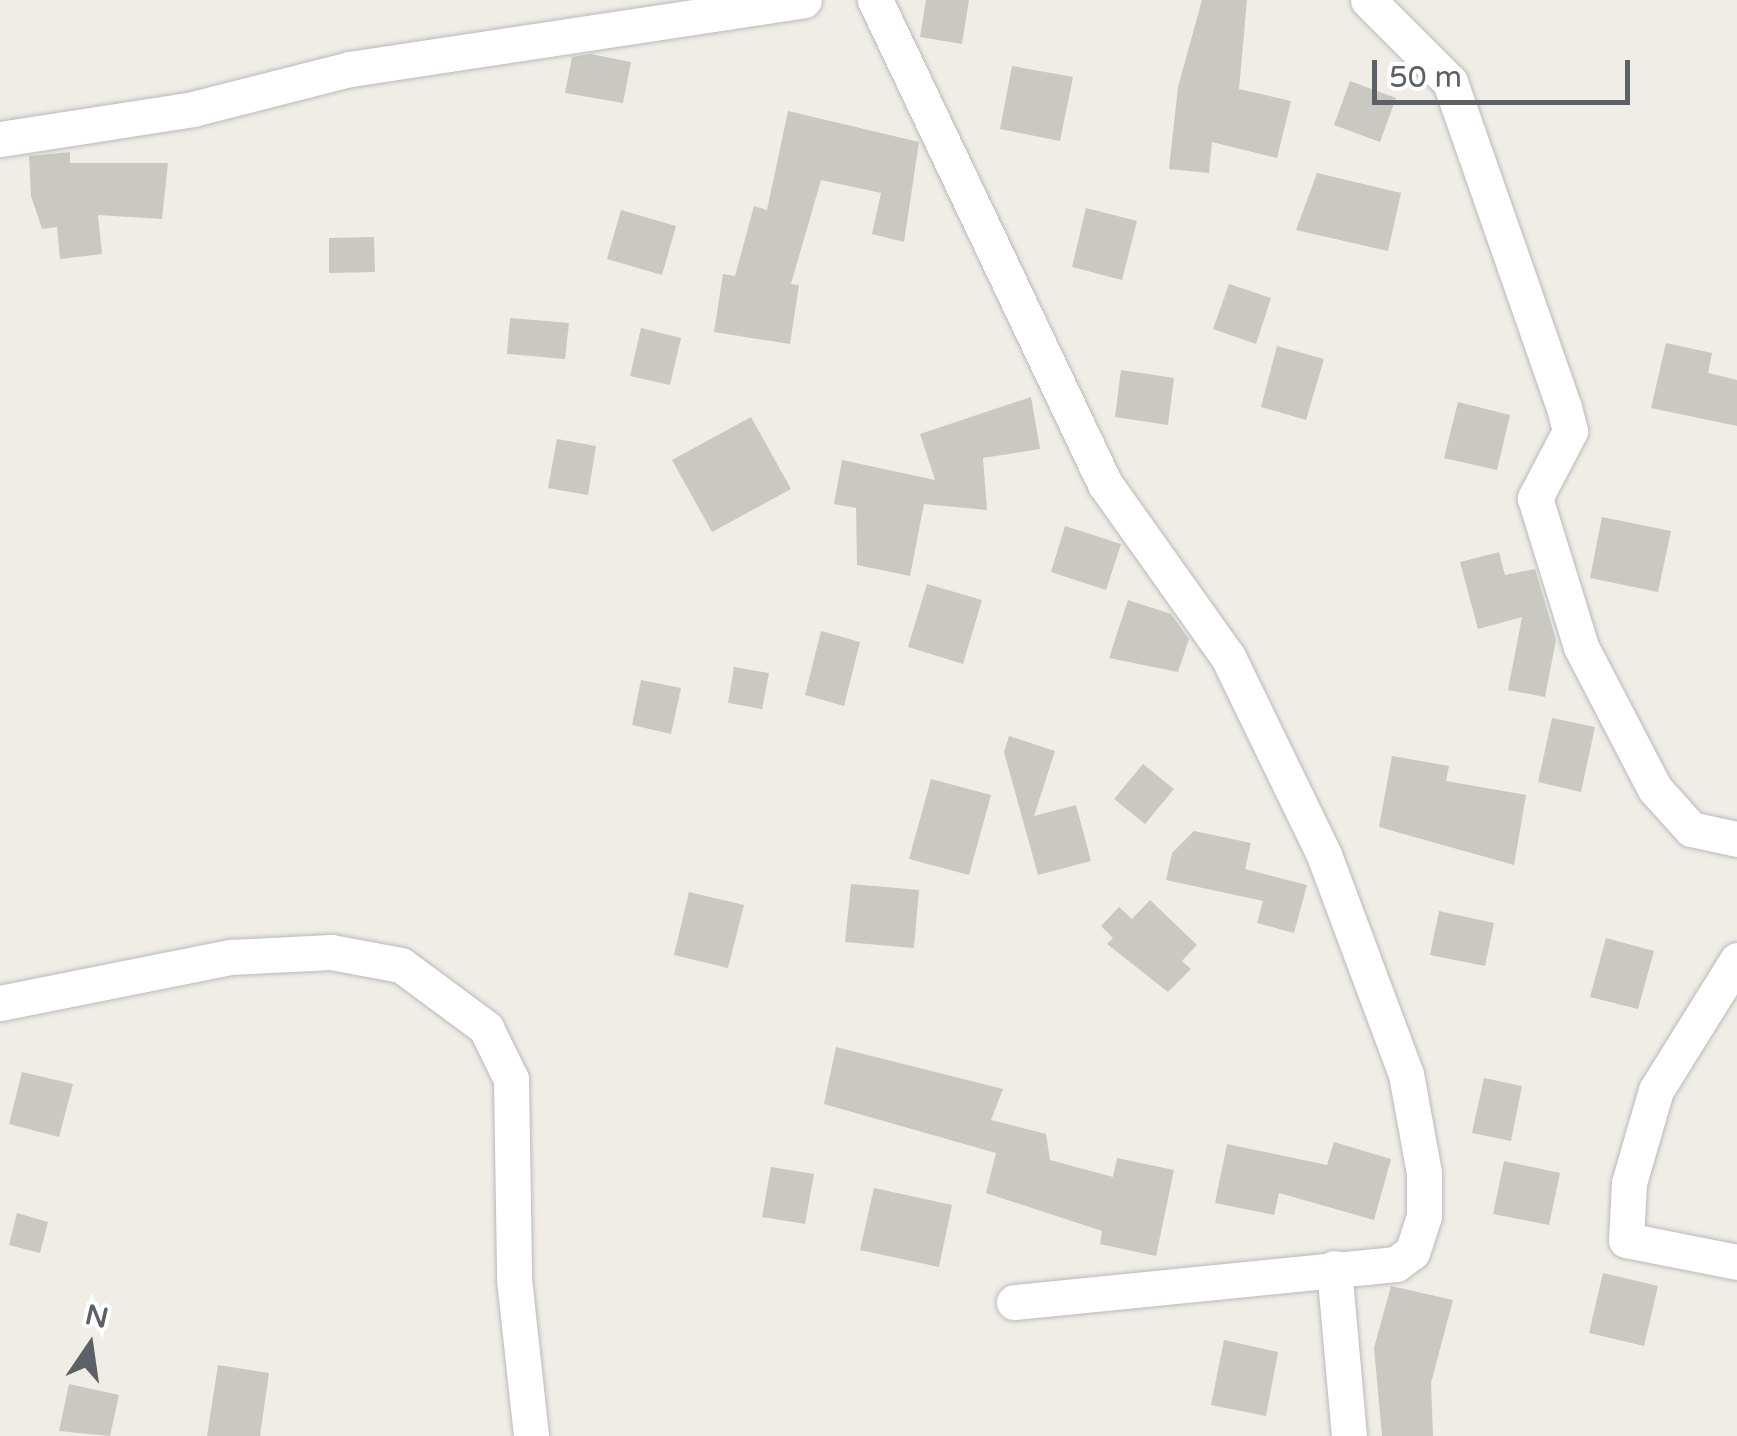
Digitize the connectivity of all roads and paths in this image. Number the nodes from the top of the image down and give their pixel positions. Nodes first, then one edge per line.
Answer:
1 (804, 0) edge
2 (875, 0) edge
3 (1368, 0) edge
4 (0, 138) edge
5 (1737, 839) edge
6 (1737, 960) edge
7 (0, 1003) edge
8 (1737, 1262) edge
9 (1334, 1268) junction
10 (1014, 1302) dead end
11 (531, 1436) edge
12 (1349, 1436) edge

1 - 4 street
2 - 9 street
3 - 5 street
6 - 8 street
7 - 11 street
9 - 10 street
9 - 12 street

